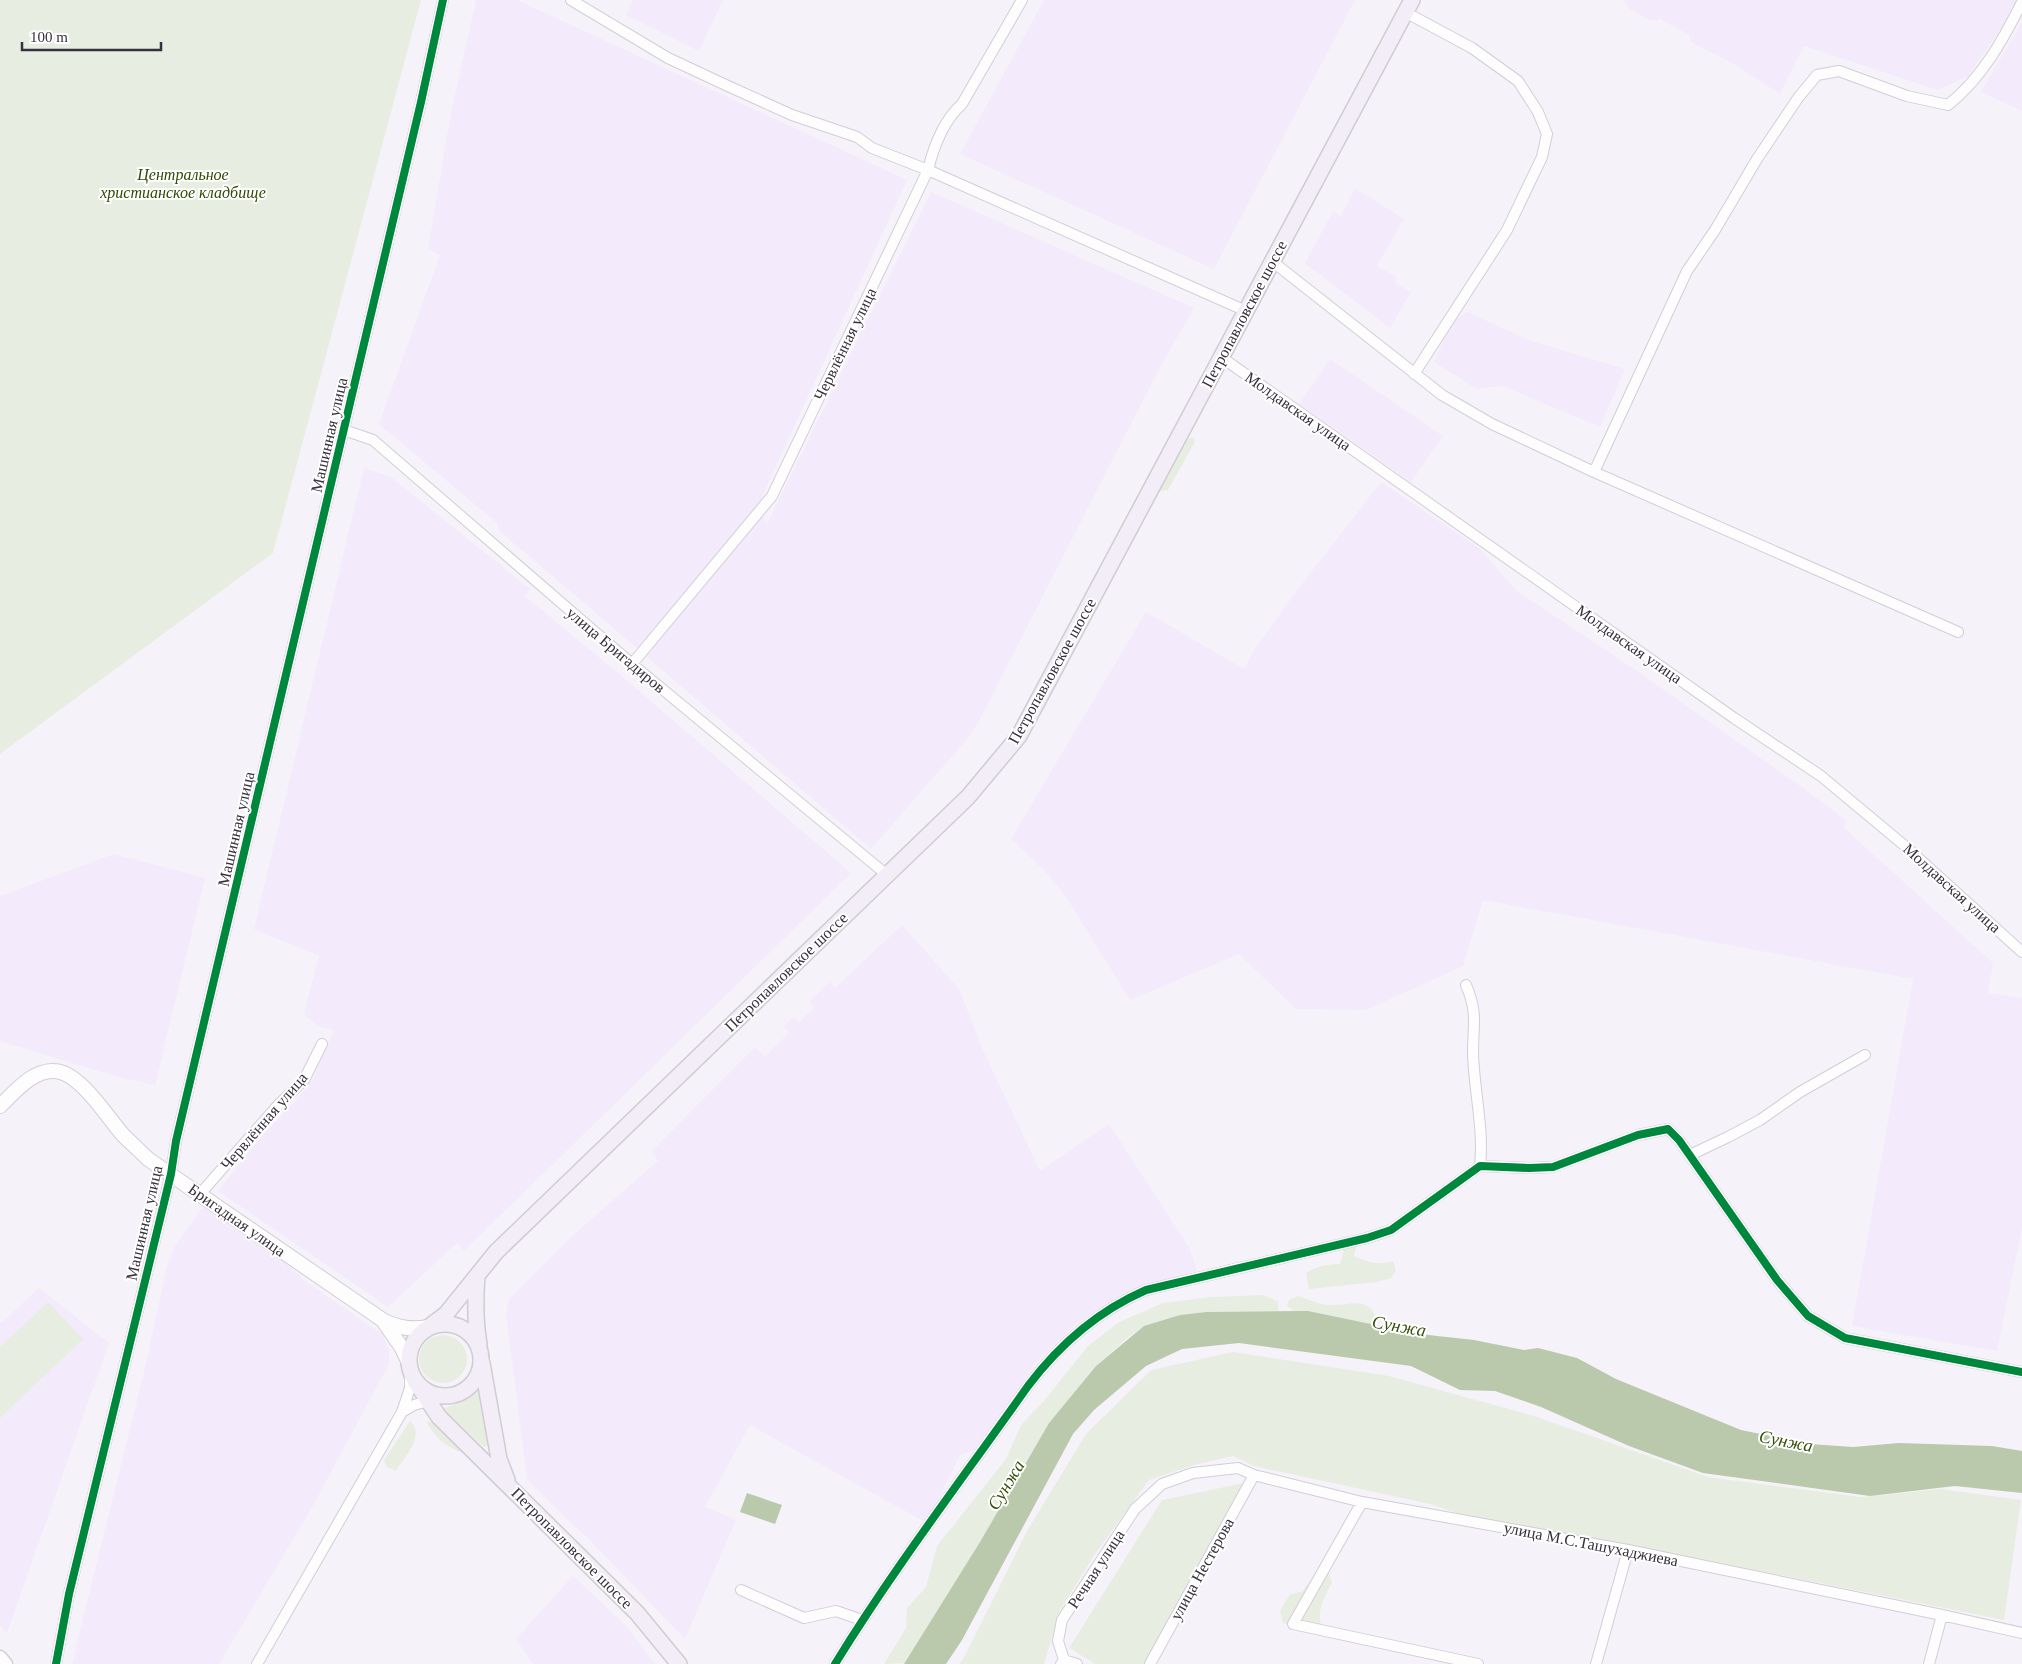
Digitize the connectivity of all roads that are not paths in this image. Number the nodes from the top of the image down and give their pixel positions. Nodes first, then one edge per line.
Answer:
1 (443, 0) edge
2 (571, 0) edge
3 (1022, 0) edge
4 (2022, 2) edge
5 (1408, 6) edge
6 (928, 170) junction
7 (1273, 262) junction
8 (1246, 311) junction
9 (1221, 357) junction
10 (1414, 374) junction
11 (344, 430) junction
12 (1594, 472) junction
13 (1958, 632) dead end
14 (632, 664) junction
15 (887, 875) junction
16 (2022, 952) edge
17 (1466, 985) dead end
18 (322, 1044) dead end
19 (1865, 1055) dead end
20 (0, 1106) edge
21 (1690, 1155) junction
22 (1480, 1166) junction
23 (171, 1174) junction
24 (200, 1194) junction
25 (477, 1276) junction
26 (384, 1321) junction
27 (429, 1327) junction
28 (481, 1354) junction
29 (411, 1372) junction
30 (2022, 1372) edge
31 (445, 1396) junction
32 (427, 1402) junction
33 (402, 1412) junction
34 (1254, 1475) junction
35 (1162, 1484) joint
36 (510, 1486) junction
37 (1362, 1502) junction
38 (1628, 1550) junction
39 (741, 1590) dead end
40 (1942, 1615) junction
41 (862, 1620) junction
42 (2022, 1633) edge
43 (0, 1657) edge
44 (1062, 1662) edge
45 (6, 1664) edge
46 (56, 1664) edge
47 (257, 1664) edge
48 (679, 1664) edge
49 (835, 1664) edge
50 (1077, 1664) edge
51 (1150, 1664) edge
52 (1478, 1664) edge
53 (1596, 1664) edge
54 (1929, 1664) edge

1 - 11 street, Машинная улица
2 - 6 street
3 - 6 street, Червлённая улица
4 - 12 street
5 - 7 main road, Петропавловское шоссе
5 - 10 street
6 - 8 street
6 - 14 street, Червлённая улица
7 - 8 main road, Петропавловское шоссе
7 - 10 street
8 - 9 main road, Петропавловское шоссе
9 - 15 main road, Петропавловское шоссе
9 - 16 street, Молдавская улица
10 - 12 street
11 - 14 street, улица Бригадиров
11 - 23 street, Машинная улица
12 - 13 street
14 - 15 street, улица Бригадиров
15 - 25 main road, Петропавловское шоссе
17 - 22 street
18 - 24 street, Червлённая улица
19 - 21 street
20 - 23 main road, Бригадная улица
21 - 22 street
21 - 30 street
22 - 41 street
23 - 24 main road, Бригадная улица
23 - 46 street, Машинная улица
24 - 26 main road, Бригадная улица
25 - 27 main road
25 - 28 main road, Петропавловское шоссе
26 - 27 main road
26 - 29 main road
27 - 28 main road
27 - 29 main road
28 - 31 main road
28 - 36 main road, Петропавловское шоссе
29 - 31 main road
29 - 32 main road
29 - 33 street
31 - 32 street
32 - 33 street
32 - 36 main road
33 - 47 street
34 - 35 street, улица М.С.Ташухаджиева
34 - 37 street, улица М.С.Ташухаджиева
34 - 51 street, улица Нестерова
35 - 44 street, Речная улица
36 - 48 main road, Петропавловское шоссе
37 - 38 street, улица М.С.Ташухаджиева
37 - 52 street
38 - 40 street, улица М.С.Ташухаджиева
38 - 53 street
39 - 41 street
40 - 42 street, улица М.С.Ташухаджиева
40 - 54 street
41 - 49 street
43 - 45 street
44 - 50 street

